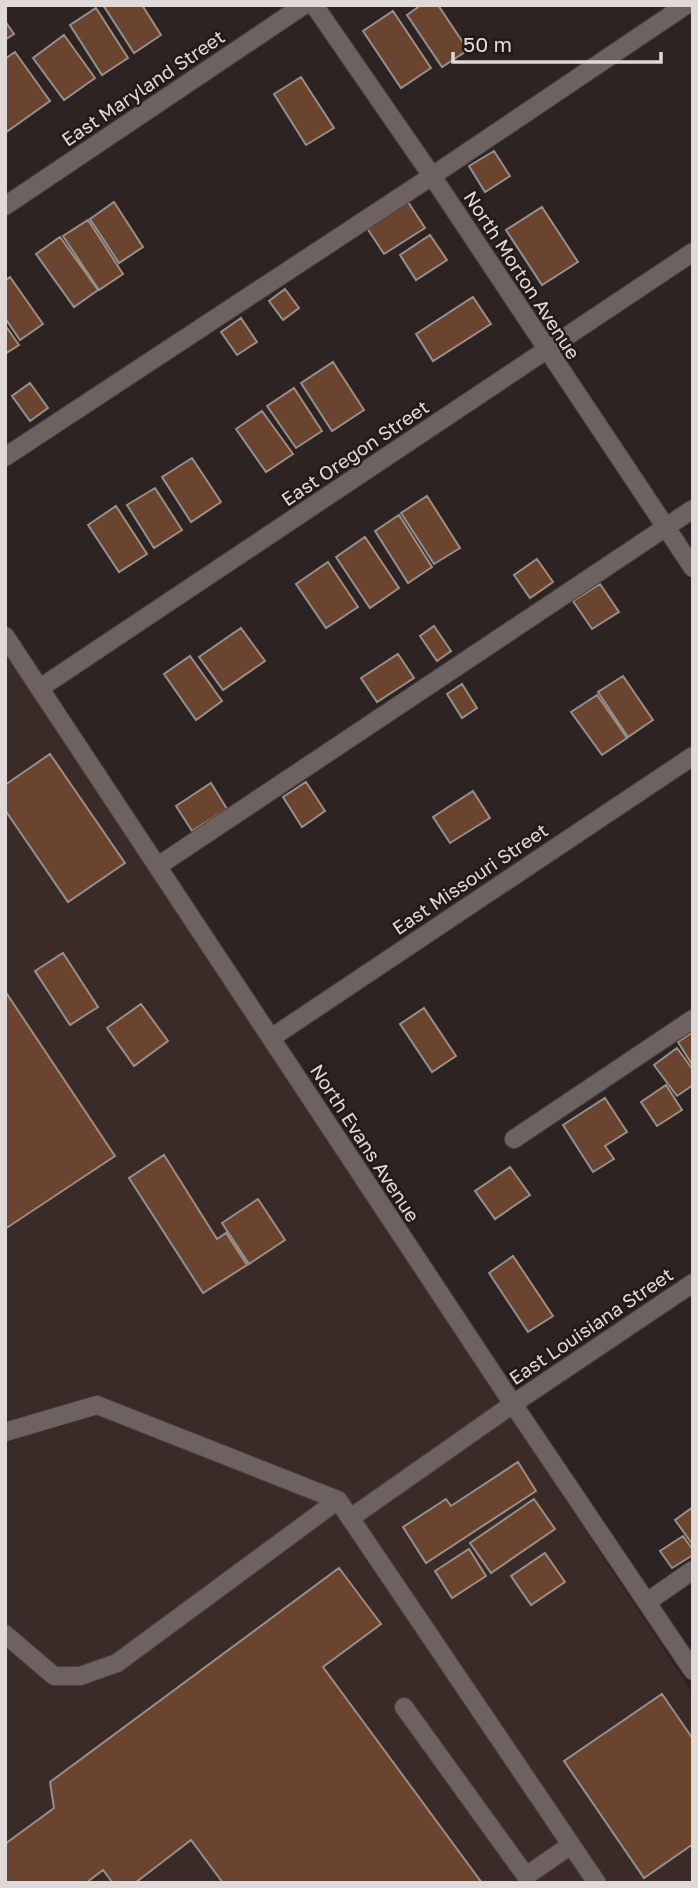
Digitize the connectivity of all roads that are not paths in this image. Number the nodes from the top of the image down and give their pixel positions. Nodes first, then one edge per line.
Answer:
1 (304, 5) edge
2 (314, 5) edge
3 (686, 5) edge
4 (432, 176) junction
5 (5, 206) edge
6 (693, 252) edge
7 (545, 349) junction
8 (5, 457) edge
9 (693, 509) edge
10 (665, 527) junction
11 (693, 568) edge
12 (5, 636) edge
13 (40, 688) junction
14 (693, 756) edge
15 (158, 866) junction
16 (693, 1019) edge
17 (271, 1038) junction
18 (514, 1139) dead end
19 (693, 1283) edge
20 (513, 1404) junction
21 (5, 1432) edge
22 (338, 1500) junction
23 (352, 1517) junction
24 (693, 1570) edge
25 (647, 1602) junction
26 (5, 1634) edge
27 (693, 1671) edge
28 (404, 1707) dead end
29 (571, 1844) junction
30 (597, 1883) edge

1 - 5 street, East Maryland Street
2 - 4 street, North Morton Avenue
3 - 4 street
4 - 7 street, North Morton Avenue
4 - 8 street
6 - 7 street, East Oregon Street
7 - 10 street, North Morton Avenue
7 - 13 street, East Oregon Street
9 - 10 street
10 - 11 street, North Morton Avenue
10 - 15 street
12 - 13 street, North Evans Avenue
13 - 15 street, North Evans Avenue
14 - 17 street, East Missouri Street
15 - 17 street, North Evans Avenue
16 - 18 street
17 - 20 street, North Evans Avenue
19 - 20 street, East Louisiana Street
20 - 23 street, East Louisiana Street
20 - 25 street, North Evans Avenue
21 - 22 street
22 - 23 street
22 - 26 street
23 - 29 street
24 - 25 street
25 - 27 street, North Evans Avenue
28 - 29 street
29 - 30 street

